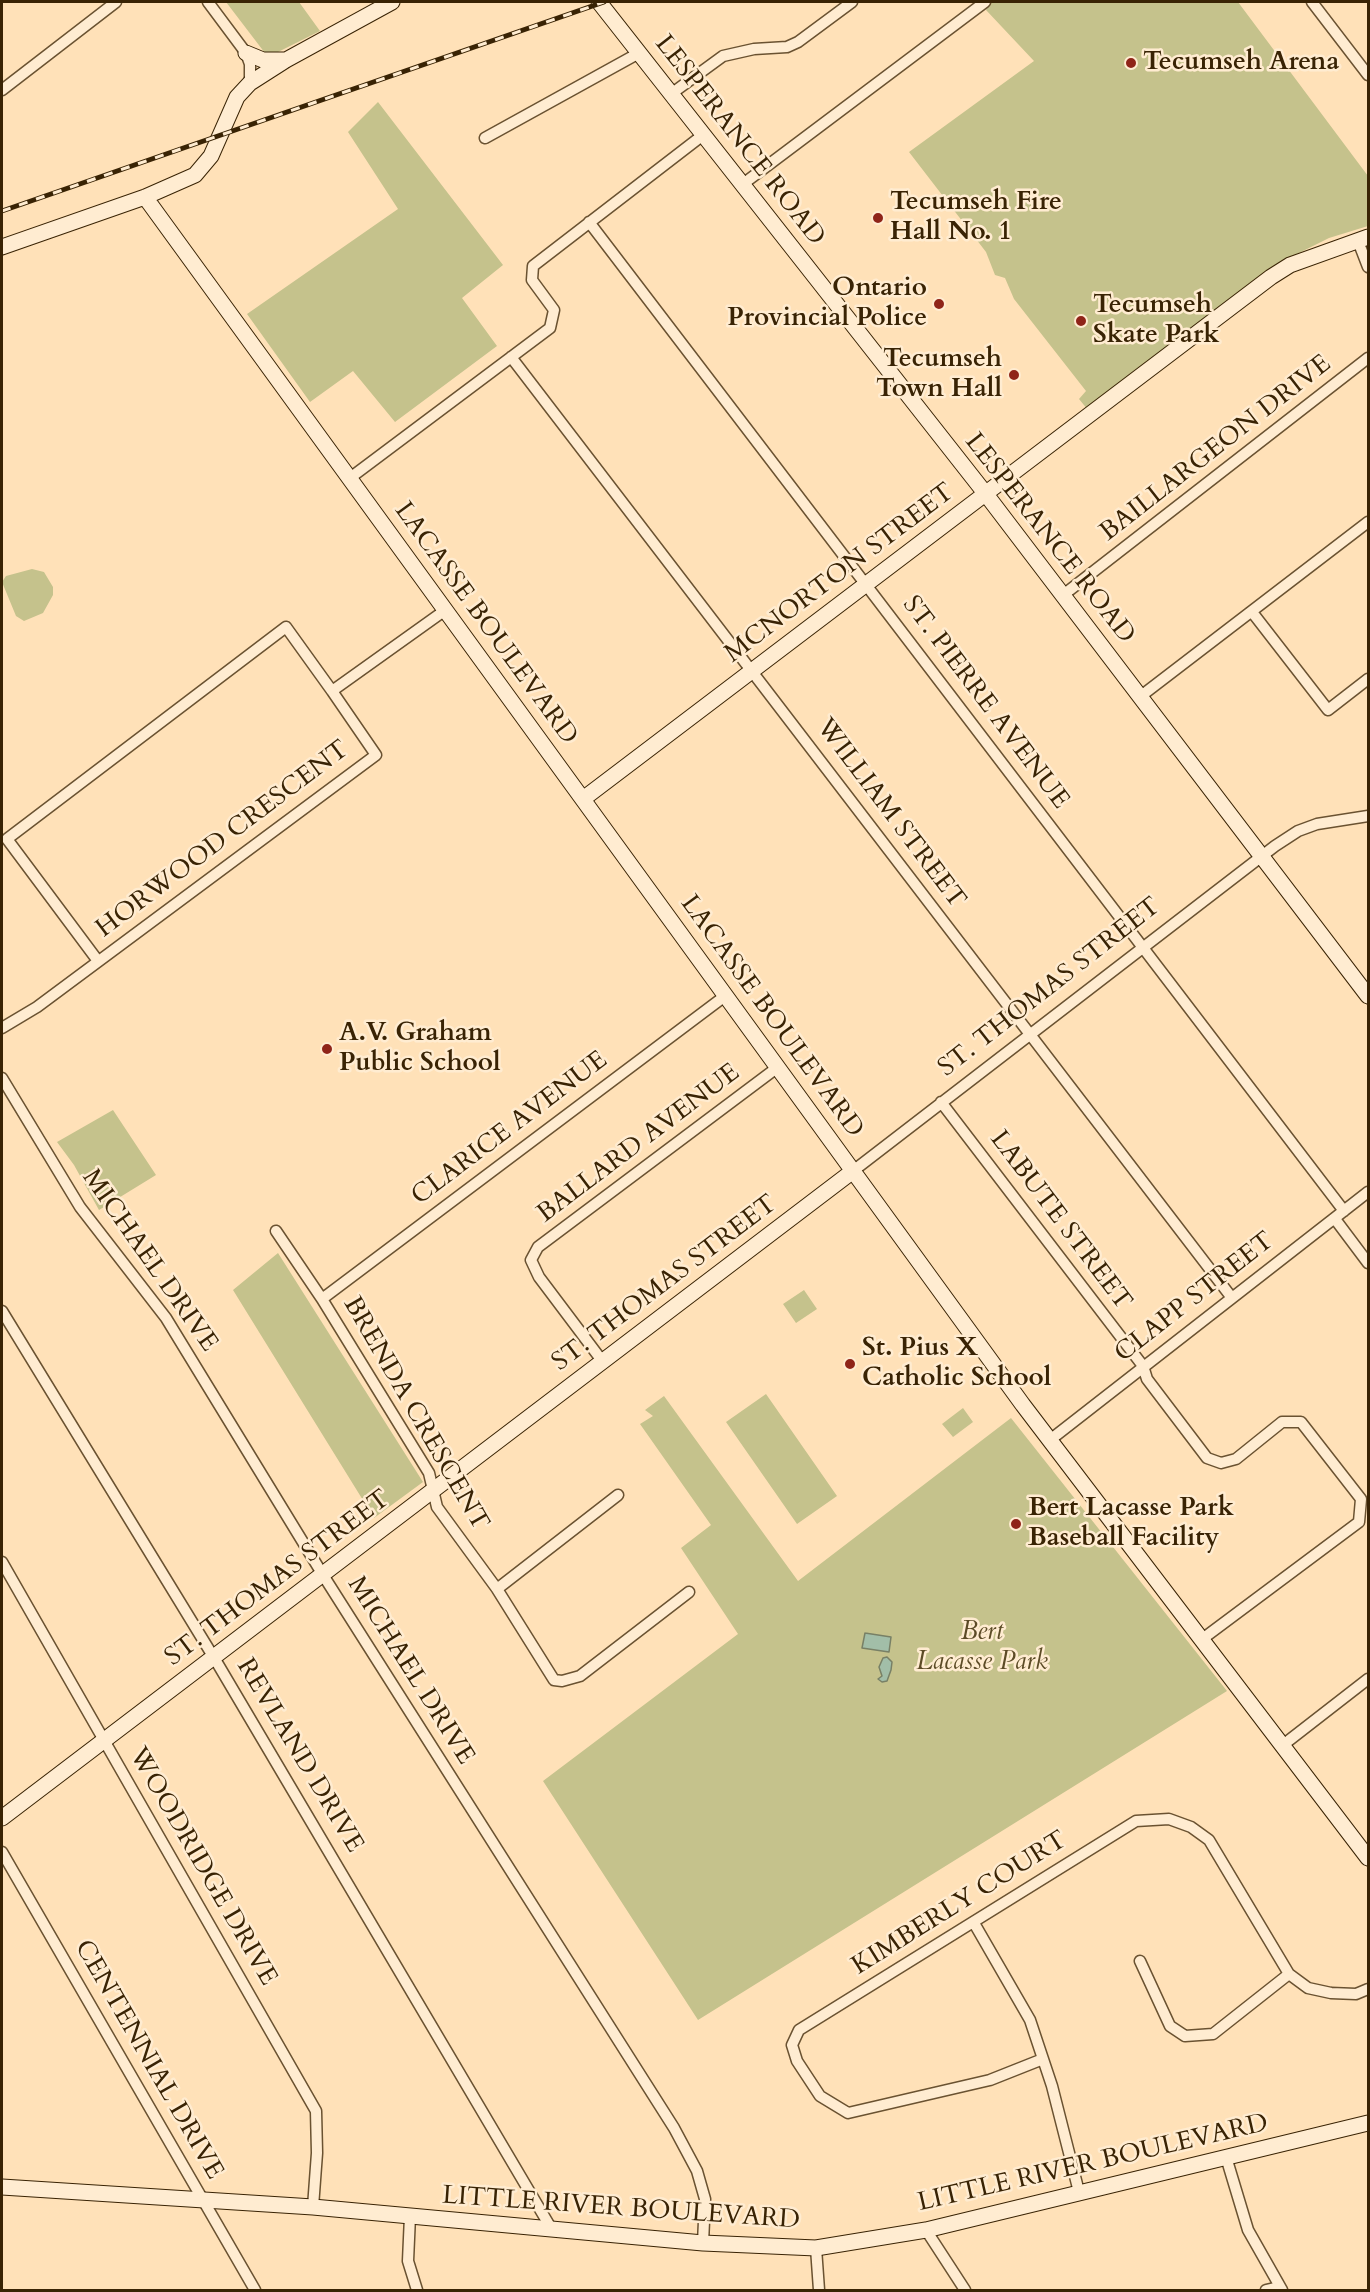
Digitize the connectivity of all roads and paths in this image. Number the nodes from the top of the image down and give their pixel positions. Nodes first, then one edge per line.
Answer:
1 (116, 2) edge
2 (208, 2) edge
3 (392, 2) edge
4 (599, 2) edge
5 (851, 2) edge
6 (985, 2) edge
7 (1312, 2) edge
8 (246, 53) junction
9 (639, 53) junction
10 (286, 60) junction
11 (1368, 75) edge
12 (250, 83) junction
13 (2, 90) edge
14 (671, 94) junction
15 (703, 135) junction
16 (485, 138) dead end
17 (743, 184) junction
18 (145, 197) junction
19 (589, 222) junction
20 (1363, 239) edge
21 (2, 247) edge
22 (1368, 267) edge
23 (511, 357) junction
24 (1368, 358) edge
25 (350, 478) junction
26 (985, 493) junction
27 (1368, 522) edge
28 (866, 585) junction
29 (1062, 596) junction
30 (444, 611) junction
31 (1252, 612) junction
32 (752, 671) junction
33 (1368, 679) edge
34 (332, 691) junction
35 (1141, 696) junction
36 (583, 799) junction
37 (1368, 816) edge
38 (1261, 857) junction
39 (1143, 946) junction
40 (98, 961) junction
41 (1368, 993) edge
42 (725, 996) junction
43 (2, 1028) edge
44 (1030, 1034) junction
45 (778, 1067) junction
46 (2, 1078) edge
47 (941, 1102) junction
48 (853, 1171) junction
49 (1368, 1192) edge
50 (1344, 1211) junction
51 (1335, 1219) junction
52 (276, 1231) dead end
53 (1368, 1263) edge
54 (1232, 1298) junction
55 (322, 1299) junction
56 (2, 1311) edge
57 (603, 1362) junction
58 (1143, 1366) junction
59 (1050, 1440) junction
60 (434, 1491) junction
61 (618, 1495) dead end
62 (2, 1562) edge
63 (323, 1575) junction
64 (497, 1589) junction
65 (689, 1592) dead end
66 (1202, 1640) junction
67 (214, 1658) junction
68 (1368, 1679) edge
69 (104, 1740) junction
70 (1283, 1745) junction
71 (2, 1818) edge
72 (2, 1852) edge
73 (1368, 1858) edge
74 (974, 1923) junction
75 (1140, 1961) dead end
76 (1289, 1974) junction
77 (1368, 1989) edge
78 (1043, 2059) junction
79 (1368, 2123) edge
80 (1226, 2157) junction
81 (2, 2187) edge
82 (1079, 2192) junction
83 (202, 2199) junction
84 (313, 2207) junction
85 (410, 2216) junction
86 (551, 2228) junction
87 (926, 2229) junction
88 (703, 2243) junction
89 (816, 2248) junction
90 (1280, 2289) edge
91 (255, 2290) edge
92 (417, 2290) edge
93 (819, 2290) edge
94 (965, 2290) edge
95 (1266, 2290) edge

1 - 13 street
2 - 8 street
3 - 10 street
4 - 9 street, LESPERANCE ROAD
5 - 14 street
6 - 17 street
7 - 11 street
8 - 10 street
8 - 12 street
9 - 14 street, LESPERANCE ROAD
9 - 16 street
10 - 12 street
12 - 18 street
14 - 15 street, LESPERANCE ROAD
15 - 17 street, LESPERANCE ROAD
15 - 19 street
17 - 26 street, LESPERANCE ROAD
18 - 21 street
18 - 25 street, LACASSE BOULEVARD
19 - 23 street
19 - 28 street, ST. PIERRE AVENUE
20 - 22 street
20 - 26 street, MCNORTON STREET
23 - 25 street
23 - 32 street, WILLIAM STREET
24 - 29 street, BAILLARGEON DRIVE
25 - 30 street, LACASSE BOULEVARD
26 - 28 street, MCNORTON STREET
26 - 29 street, LESPERANCE ROAD
27 - 31 street
28 - 32 street, MCNORTON STREET
28 - 39 street, ST. PIERRE AVENUE
29 - 35 street, LESPERANCE ROAD
30 - 34 street
30 - 36 street, LACASSE BOULEVARD
31 - 33 street
31 - 35 street
32 - 36 street, MCNORTON STREET
32 - 44 street, WILLIAM STREET
34 - 40 street, HORWOOD CRESCENT
34 - 40 street, HORWOOD CRESCENT
35 - 38 street, LESPERANCE ROAD
36 - 42 street, LACASSE BOULEVARD
37 - 38 street, ST. THOMAS STREET
38 - 39 street, ST. THOMAS STREET
38 - 41 street, LESPERANCE ROAD
39 - 44 street, ST. THOMAS STREET
39 - 50 street, ST. PIERRE AVENUE
40 - 43 street
42 - 45 street, LACASSE BOULEVARD
42 - 55 street, CLARICE AVENUE
44 - 47 street, ST. THOMAS STREET
44 - 54 street, WILLIAM STREET
45 - 48 street, LACASSE BOULEVARD
45 - 57 street, BALLARD AVENUE
46 - 63 street, MICHAEL DRIVE
47 - 48 street, ST. THOMAS STREET
47 - 58 street, LABUTE STREET
48 - 57 street, ST. THOMAS STREET
48 - 59 street, LACASSE BOULEVARD
49 - 50 street, CLAPP STREET
50 - 51 street, CLAPP STREET
51 - 53 street
51 - 54 street, CLAPP STREET
52 - 55 street, BRENDA CRESCENT
54 - 58 street, CLAPP STREET
55 - 60 street, BRENDA CRESCENT
56 - 67 street, REVLAND DRIVE
57 - 60 street, ST. THOMAS STREET
58 - 59 street, CLAPP STREET
58 - 66 street, LABUTE STREET
59 - 66 street, LACASSE BOULEVARD
60 - 63 street, ST. THOMAS STREET
60 - 64 street, BRENDA CRESCENT
61 - 64 street
62 - 69 street, WOODRIDGE DRIVE
63 - 67 street, ST. THOMAS STREET
63 - 88 street, MICHAEL DRIVE
64 - 65 street, BRENDA CRESCENT
66 - 70 street, LACASSE BOULEVARD
67 - 69 street, ST. THOMAS STREET
67 - 86 street, REVLAND DRIVE
68 - 70 street
69 - 71 street, ST. THOMAS STREET
69 - 84 street, WOODRIDGE DRIVE
70 - 73 street, LACASSE BOULEVARD
72 - 83 street, CENTENNIAL DRIVE
74 - 76 street, KIMBERLY COURT
74 - 78 street
74 - 78 street, KIMBERLY COURT
75 - 76 street
76 - 77 street, KIMBERLY COURT
78 - 82 street
79 - 80 street, LITTLE RIVER BOULEVARD
80 - 82 street, LITTLE RIVER BOULEVARD
80 - 90 street
81 - 83 street, LITTLE RIVER BOULEVARD
82 - 87 street, LITTLE RIVER BOULEVARD
83 - 84 street, LITTLE RIVER BOULEVARD
83 - 91 street, CENTENNIAL DRIVE
84 - 85 street, LITTLE RIVER BOULEVARD
85 - 86 street, LITTLE RIVER BOULEVARD
85 - 92 street
86 - 88 street, LITTLE RIVER BOULEVARD
87 - 89 street, LITTLE RIVER BOULEVARD
87 - 94 street
88 - 89 street, LITTLE RIVER BOULEVARD
89 - 93 street
90 - 95 street

